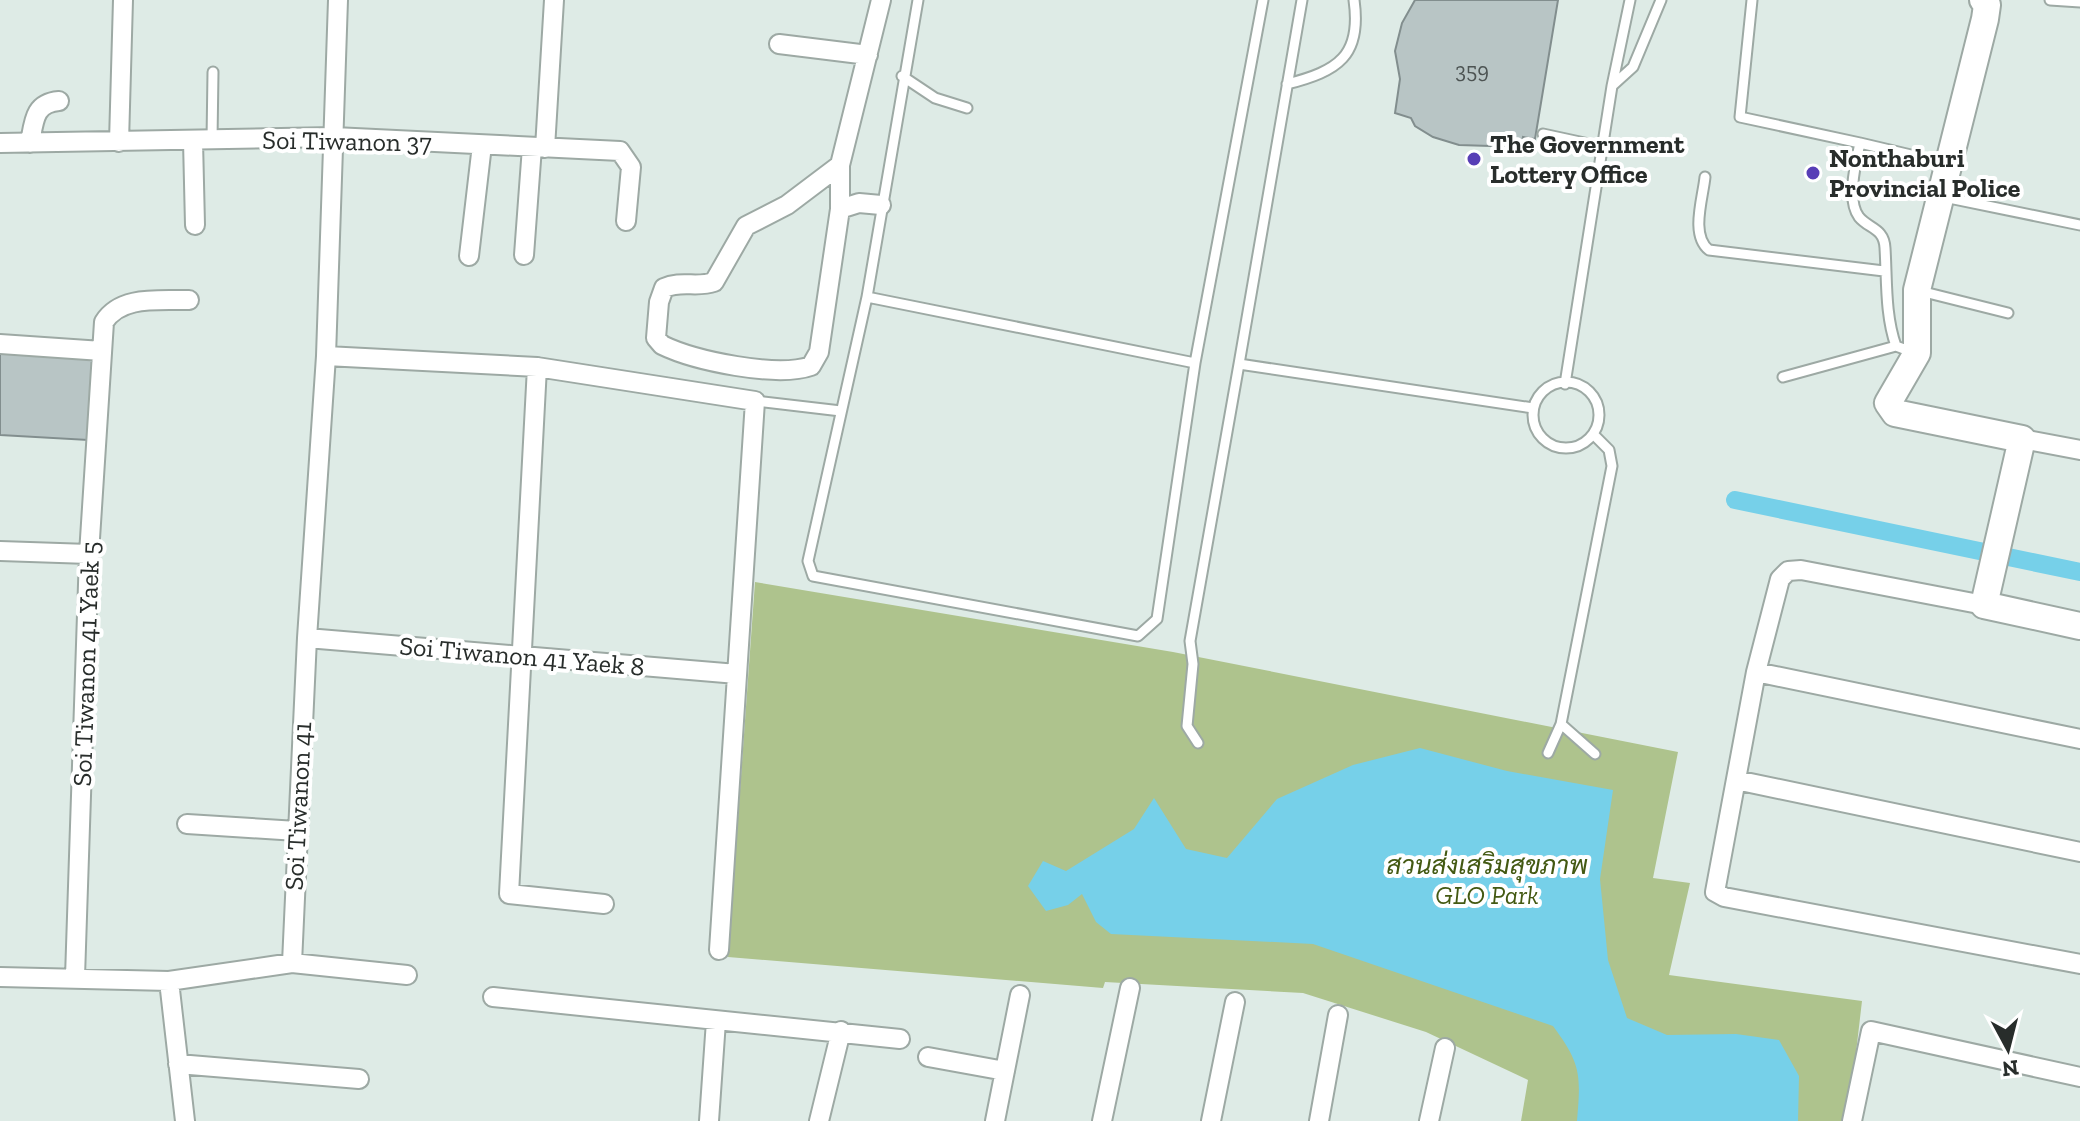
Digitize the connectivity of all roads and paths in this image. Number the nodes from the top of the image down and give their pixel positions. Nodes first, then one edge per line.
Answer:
1 (123, 0) edge
2 (338, 0) edge
3 (554, 0) edge
4 (881, 0) edge
5 (918, 0) edge
6 (1263, 0) edge
7 (1302, 0) edge
8 (1354, 0) edge
9 (1630, 0) edge
10 (1661, 0) edge
11 (1752, 0) edge
12 (2050, 0) edge
13 (1990, 2) edge
14 (2080, 2) edge
15 (779, 44) dead end
16 (868, 55) junction
17 (213, 72) dead end
18 (902, 76) junction
19 (1287, 84) junction
20 (1612, 86) junction
21 (59, 101) dead end
22 (967, 108) dead end
23 (1543, 134) dead end
24 (334, 137) junction
25 (203, 140) junction
26 (119, 142) junction
27 (0, 143) edge
28 (30, 143) junction
29 (1860, 143) junction
30 (482, 145) junction
31 (538, 147) junction
32 (1603, 147) junction
33 (1932, 160) dead end
34 (840, 165) junction
35 (1705, 177) dead end
36 (1940, 196) junction
37 (881, 205) junction
38 (840, 209) junction
39 (626, 221) dead end
40 (195, 225) dead end
41 (2080, 225) edge
42 (524, 255) dead end
43 (469, 256) dead end
44 (1884, 271) junction
45 (1917, 290) junction
46 (867, 297) junction
47 (189, 300) dead end
48 (2008, 313) dead end
49 (0, 344) edge
50 (1906, 350) junction
51 (102, 351) junction
52 (326, 356) junction
53 (1195, 363) junction
54 (1239, 364) junction
55 (537, 367) junction
56 (1783, 377) dead end
57 (1565, 384) junction
58 (755, 401) junction
59 (1533, 408) junction
60 (841, 411) junction
61 (1594, 435) junction
62 (2022, 439) junction
63 (2080, 450) edge
64 (0, 551) edge
65 (89, 554) junction
66 (1984, 605) junction
67 (2080, 626) edge
68 (307, 638) junction
69 (521, 656) junction
70 (1756, 672) junction
71 (737, 674) junction
72 (1561, 724) junction
73 (2080, 739) edge
74 (1198, 743) dead end
75 (1548, 753) dead end
76 (1595, 754) dead end
77 (1736, 780) junction
78 (187, 824) dead end
79 (297, 831) junction
80 (2080, 852) edge
81 (604, 904) dead end
82 (719, 950) dead end
83 (292, 963) junction
84 (2080, 964) edge
85 (407, 975) dead end
86 (0, 977) edge
87 (75, 977) junction
88 (169, 981) junction
89 (1130, 988) dead end
90 (1020, 995) dead end
91 (493, 997) dead end
92 (1235, 1002) dead end
93 (1338, 1015) dead end
94 (716, 1021) junction
95 (841, 1031) junction
96 (900, 1039) dead end
97 (1445, 1048) dead end
98 (928, 1057) dead end
99 (178, 1064) junction
100 (1005, 1071) junction
101 (2080, 1077) edge
102 (359, 1079) dead end
103 (185, 1121) edge
104 (709, 1121) edge
105 (819, 1121) edge
106 (995, 1121) edge
107 (1102, 1121) edge
108 (1211, 1121) edge
109 (1319, 1121) edge
110 (1429, 1121) edge
111 (1852, 1121) edge

1 - 26 street
2 - 24 street, Soi Tiwanon 41
3 - 31 street
4 - 16 street
5 - 18 lane
6 - 53 lane
7 - 19 lane
8 - 19 lane
9 - 20 lane
10 - 20 lane
11 - 29 lane
12 - 14 lane
13 - 36 street
15 - 16 street
16 - 34 street
17 - 25 lane
18 - 22 lane
18 - 37 lane
19 - 54 lane
20 - 32 lane
21 - 28 street
23 - 32 lane
24 - 25 street, Soi Tiwanon 37
24 - 30 street, Soi Tiwanon 37
24 - 52 street, Soi Tiwanon 41
25 - 26 street, Soi Tiwanon 37
25 - 40 street
26 - 28 street, Soi Tiwanon 37
27 - 28 street, Soi Tiwanon 37
29 - 33 lane
29 - 44 lane
30 - 31 street, Soi Tiwanon 37
30 - 43 street
31 - 39 street, Soi Tiwanon 37
31 - 42 street
32 - 57 lane
34 - 38 street
34 - 38 street
35 - 44 lane
36 - 41 lane
36 - 45 street
37 - 38 street
37 - 46 lane
44 - 50 lane
45 - 48 lane
45 - 50 street
46 - 53 lane
46 - 60 lane
47 - 51 street, Soi Tiwanon 41 Yaek 5
49 - 51 street
50 - 56 lane
50 - 62 street
51 - 65 street, Soi Tiwanon 41 Yaek 5
52 - 55 street
52 - 68 street, Soi Tiwanon 41
53 - 60 lane
54 - 59 lane
54 - 74 lane
55 - 58 street
55 - 69 street
57 - 59 lane
57 - 61 lane
58 - 60 lane
58 - 71 street
59 - 61 lane
61 - 72 lane
62 - 63 street
62 - 66 street
64 - 65 street
65 - 87 street, Soi Tiwanon 41 Yaek 5
66 - 67 street
66 - 70 street
68 - 69 street, Soi Tiwanon 41 Yaek 8
68 - 79 street, Soi Tiwanon 41
69 - 71 street, Soi Tiwanon 41 Yaek 8
69 - 81 street
70 - 73 street
70 - 77 street
71 - 82 street
72 - 75 lane
72 - 76 lane
77 - 80 street
77 - 84 street
78 - 79 street
79 - 83 street, Soi Tiwanon 41
83 - 85 street
83 - 88 street
86 - 87 street
87 - 88 street
88 - 99 street
89 - 107 street
90 - 100 street
91 - 94 street
92 - 108 street
93 - 109 street
94 - 95 street
94 - 104 street
95 - 96 street
95 - 105 street
97 - 110 street
98 - 100 street
99 - 102 street
99 - 103 street
100 - 106 street
101 - 111 street

